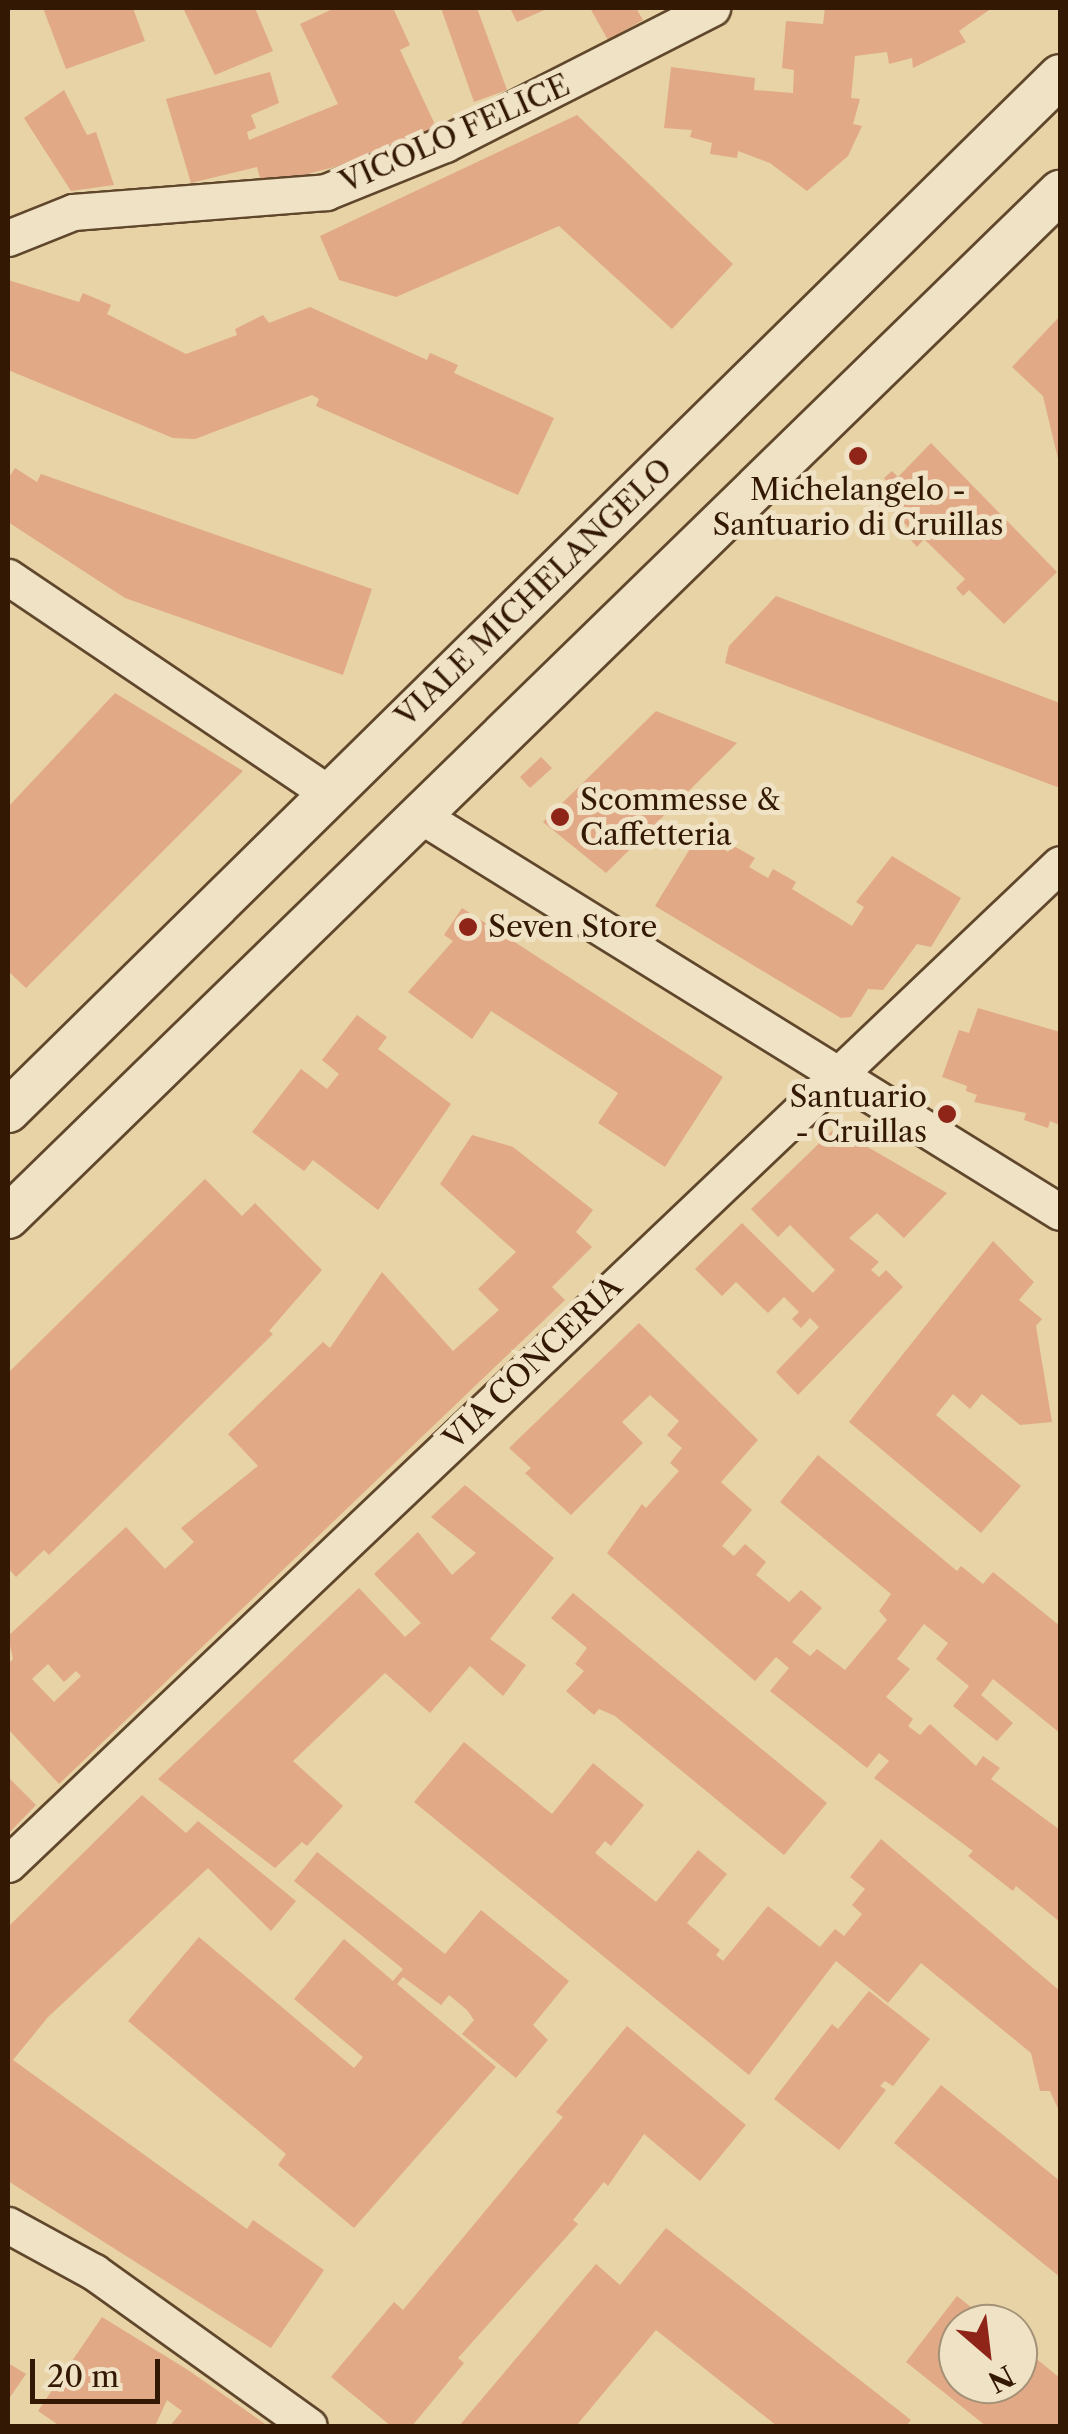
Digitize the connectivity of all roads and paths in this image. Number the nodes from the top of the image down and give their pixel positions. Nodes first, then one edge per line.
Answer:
1 (712, 8) edge
2 (1060, 76) edge
3 (1060, 192) edge
4 (8, 238) edge
5 (8, 578) edge
6 (330, 794) junction
7 (418, 814) junction
8 (1060, 864) edge
9 (836, 1074) junction
10 (8, 1111) edge
11 (1060, 1212) edge
12 (8, 1217) edge
13 (8, 1864) edge
14 (8, 2225) edge
15 (308, 2426) edge

1 - 4 street, VICOLO FELICE
2 - 6 street, VIALE MICHELANGELO
3 - 7 street
5 - 6 street
6 - 10 street, VIALE MICHELANGELO
7 - 9 street
7 - 12 street
8 - 9 street, VIA CONCERIA
9 - 11 street
9 - 13 street, VIA CONCERIA
14 - 15 street

